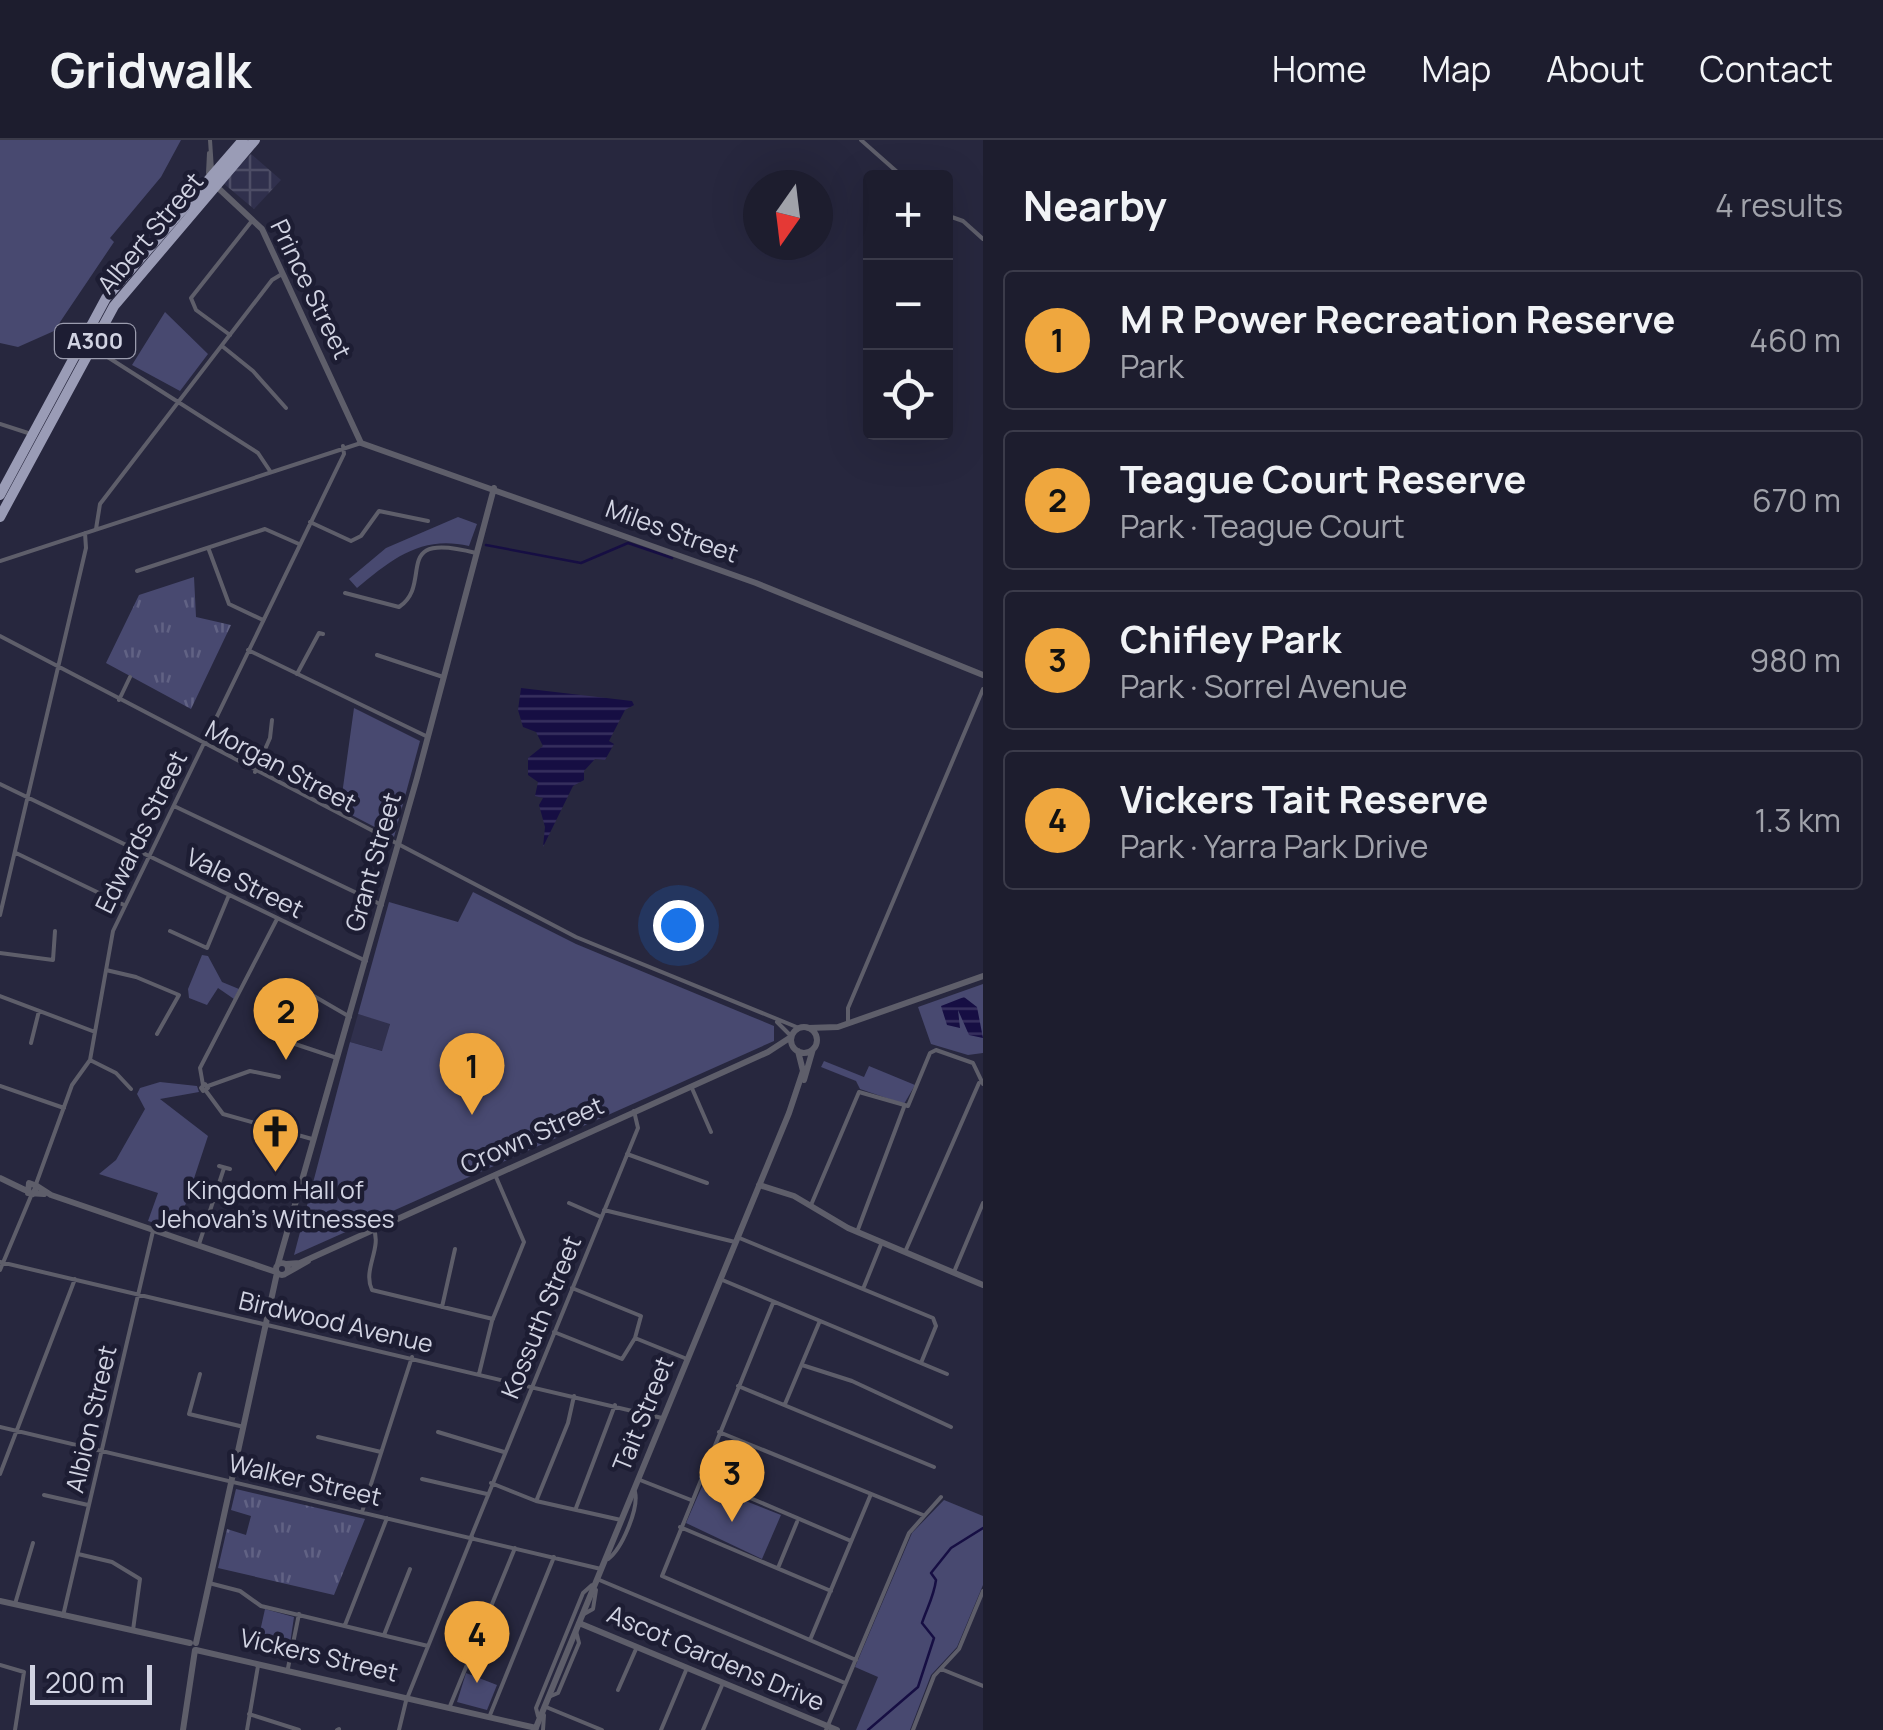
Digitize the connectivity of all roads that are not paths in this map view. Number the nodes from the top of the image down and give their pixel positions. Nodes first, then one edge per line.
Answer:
1 (243, 140) edge
2 (255, 140) edge
3 (861, 140) edge
4 (210, 142) edge
5 (216, 162) junction
6 (895, 170) edge
7 (212, 178) junction
8 (953, 217) edge
9 (254, 218) junction
10 (983, 239) edge
11 (283, 274) junction
12 (230, 336) junction
13 (222, 346) junction
14 (92, 347) junction
15 (58, 397) junction
16 (178, 402) junction
17 (286, 408) dead end
18 (0, 424) edge
19 (33, 436) junction
20 (359, 443) junction
21 (340, 448) junction
22 (270, 471) junction
23 (494, 488) junction
24 (0, 495) edge
25 (0, 517) edge
26 (428, 521) dead end
27 (310, 522) junction
28 (96, 529) junction
29 (84, 533) junction
30 (299, 544) junction
31 (208, 548) junction
32 (476, 553) junction
33 (0, 561) edge
34 (137, 571) dead end
35 (345, 593) dead end
36 (263, 620) junction
37 (324, 634) dead end
38 (0, 636) edge
39 (248, 650) junction
40 (377, 655) dead end
41 (58, 667) junction
42 (296, 674) junction
43 (983, 675) edge
44 (130, 676) dead end
45 (443, 677) junction
46 (983, 689) edge
47 (119, 700) junction
48 (272, 720) dead end
49 (428, 737) junction
50 (203, 744) junction
51 (255, 772) junction
52 (0, 784) edge
53 (28, 798) junction
54 (173, 806) junction
55 (398, 847) junction
56 (14, 853) junction
57 (149, 856) junction
58 (229, 895) junction
59 (124, 905) junction
60 (382, 905) junction
61 (0, 916) edge
62 (278, 918) junction
63 (55, 931) dead end
64 (170, 931) dead end
65 (0, 953) edge
66 (366, 961) junction
67 (106, 970) junction
68 (983, 976) edge
69 (300, 988) dead end
70 (0, 996) edge
71 (39, 1011) junction
72 (350, 1017) junction
73 (768, 1017) junction
74 (851, 1023) junction
75 (838, 1027) junction
76 (803, 1028) junction
77 (95, 1032) junction
78 (156, 1034) dead end
79 (791, 1036) junction
80 (277, 1038) dead end
81 (31, 1044) dead end
82 (815, 1046) junction
83 (796, 1050) junction
84 (768, 1052) junction
85 (339, 1058) junction
86 (90, 1060) junction
87 (278, 1077) dead end
88 (981, 1084) edge
89 (0, 1086) edge
90 (690, 1086) junction
91 (205, 1088) junction
92 (131, 1089) dead end
93 (904, 1107) junction
94 (64, 1108) junction
95 (634, 1111) junction
96 (788, 1113) junction
97 (711, 1132) dead end
98 (316, 1140) junction
99 (627, 1154) junction
100 (224, 1168) dead end
101 (494, 1173) junction
102 (0, 1178) edge
103 (707, 1182) dead end
104 (759, 1185) junction
105 (31, 1189) junction
106 (568, 1203) dead end
107 (983, 1203) edge
108 (811, 1205) junction
109 (602, 1213) junction
110 (373, 1227) junction
111 (153, 1230) junction
112 (856, 1232) junction
113 (736, 1239) junction
114 (882, 1242) junction
115 (200, 1244) junction
116 (456, 1249) dead end
117 (906, 1252) junction
118 (1, 1263) edge
119 (281, 1269) junction
120 (0, 1270) edge
121 (954, 1273) junction
122 (74, 1279) junction
123 (720, 1279) junction
124 (983, 1285) edge
125 (572, 1288) junction
126 (862, 1290) junction
127 (138, 1294) junction
128 (773, 1303) junction
129 (442, 1308) junction
130 (493, 1319) junction
131 (819, 1323) junction
132 (268, 1324) junction
133 (554, 1332) junction
134 (635, 1338) junction
135 (412, 1357) junction
136 (687, 1359) junction
137 (922, 1362) junction
138 (802, 1365) junction
139 (200, 1374) dead end
140 (479, 1374) junction
141 (947, 1374) dead end
142 (532, 1385) junction
143 (738, 1386) junction
144 (574, 1396) junction
145 (786, 1404) junction
146 (614, 1405) junction
147 (663, 1418) junction
148 (0, 1427) edge
149 (244, 1427) junction
150 (951, 1427) dead end
151 (16, 1431) junction
152 (438, 1432) dead end
153 (720, 1432) junction
154 (318, 1437) dead end
155 (102, 1451) junction
156 (381, 1452) junction
157 (504, 1452) junction
158 (934, 1466) dead end
159 (0, 1474) edge
160 (701, 1478) junction
161 (422, 1479) dead end
162 (231, 1481) junction
163 (492, 1483) junction
164 (636, 1483) junction
165 (487, 1494) junction
166 (871, 1494) junction
167 (44, 1495) dead end
168 (940, 1497) dead end
169 (691, 1500) junction
170 (536, 1501) junction
171 (89, 1506) junction
172 (576, 1510) junction
173 (362, 1512) junction
174 (923, 1515) junction
175 (387, 1518) junction
176 (621, 1520) junction
177 (798, 1520) junction
178 (680, 1527) junction
179 (471, 1537) junction
180 (852, 1541) junction
181 (33, 1543) dead end
182 (515, 1548) junction
183 (78, 1554) junction
184 (554, 1556) junction
185 (603, 1565) junction
186 (778, 1568) junction
187 (410, 1570) dead end
188 (207, 1583) junction
189 (596, 1583) junction
190 (831, 1590) junction
191 (983, 1591) edge
192 (0, 1601) edge
193 (15, 1604) junction
194 (298, 1614) junction
195 (64, 1616) junction
196 (579, 1623) junction
197 (345, 1625) junction
198 (132, 1632) junction
199 (384, 1634) junction
200 (810, 1640) junction
201 (193, 1646) junction
202 (428, 1646) junction
203 (637, 1646) junction
204 (856, 1660) junction
205 (259, 1661) junction
206 (0, 1665) edge
207 (288, 1668) junction
208 (687, 1668) junction
209 (940, 1669) junction
210 (723, 1683) junction
211 (845, 1683) junction
212 (983, 1686) edge
213 (618, 1690) dead end
214 (408, 1696) junction
215 (450, 1706) junction
216 (544, 1708) junction
217 (249, 1714) junction
218 (490, 1715) junction
219 (538, 1727) edge
220 (827, 1728) edge
221 (15, 1730) edge
222 (183, 1730) edge
223 (247, 1730) edge
224 (300, 1730) edge
225 (398, 1730) edge
226 (602, 1730) edge
227 (661, 1730) edge
228 (704, 1730) edge
229 (836, 1730) edge
230 (913, 1730) edge

1 - 5 highway, Albert Street / A300
2 - 7 highway, Albert Street / A300
3 - 6 street
4 - 5 street
4 - 7 street
5 - 7 highway, Albert Street / A300
7 - 9 street, Prince Street
7 - 14 highway, Albert Street / A300
7 - 15 highway, Albert Street / A300
8 - 10 street
9 - 11 street, Prince Street
9 - 12 street
11 - 12 street
11 - 20 street, Prince Street
12 - 13 street
13 - 16 street
13 - 17 street
14 - 15 highway, Albert Street / A300
14 - 16 street
15 - 19 highway, Albert Street / A300
15 - 25 highway, Albert Street / A300
16 - 22 street
16 - 28 street
18 - 19 street
19 - 24 highway, Albert Street / A300
20 - 21 street
20 - 23 street, Miles Street
21 - 22 street
21 - 27 street, Edwards Street
22 - 28 street
23 - 32 street, Grant Street
23 - 43 street, Miles Street
26 - 27 street
27 - 30 street, Edwards Street
28 - 29 street
29 - 33 street
29 - 41 street
30 - 31 street
30 - 36 street, Edwards Street
31 - 34 street
31 - 36 street
32 - 35 street
32 - 45 street, Grant Street
36 - 39 street, Edwards Street
37 - 42 street
38 - 41 street, Morgan Street
39 - 42 street
39 - 50 street, Edwards Street
40 - 45 street
41 - 47 street, Morgan Street
41 - 53 street
42 - 49 street
44 - 47 street
45 - 49 street, Grant Street
46 - 74 street
47 - 50 street, Morgan Street
48 - 51 street
49 - 55 street, Grant Street
50 - 51 street, Morgan Street
50 - 54 street, Edwards Street
51 - 55 street, Morgan Street
52 - 53 street, Vale Street
53 - 56 street
53 - 57 street, Vale Street
54 - 57 street, Edwards Street
54 - 60 street
55 - 60 street, Grant Street
55 - 73 street, Morgan Street
56 - 59 street
56 - 61 street
57 - 58 street, Vale Street
57 - 59 street, Edwards Street
58 - 62 street, Vale Street
58 - 64 street
59 - 67 street, Edwards Street
60 - 66 street, Grant Street
62 - 66 street, Vale Street
62 - 91 street
63 - 65 street
66 - 72 street, Grant Street
67 - 77 street, Edwards Street
67 - 78 street
68 - 74 street
69 - 72 street
70 - 71 street
71 - 77 street
71 - 81 street
72 - 85 street, Grant Street
73 - 76 street, Morgan Street
73 - 79 street, Morgan Street
74 - 75 street
75 - 76 street
75 - 82 street
76 - 79 street, Crown Street
76 - 82 street
77 - 86 street, Edwards Street
79 - 83 street
79 - 84 street, Crown Street
80 - 85 street
82 - 83 street, Crown Street
82 - 96 street, Tait Street
83 - 84 street, Crown Street
83 - 96 street, Tait Street
84 - 90 street, Crown Street
85 - 98 street, Grant Street
86 - 92 street
86 - 94 street, Edwards Street
87 - 91 street
88 - 93 street
88 - 117 street
89 - 94 street
90 - 95 street, Crown Street
90 - 97 street
91 - 98 street
93 - 108 street
93 - 112 street
94 - 105 street, Edwards Street
95 - 99 street, Kossuth Street
95 - 101 street, Crown Street
96 - 104 street, Tait Street
98 - 119 street, Grant Street
99 - 103 street
99 - 109 street, Kossuth Street
100 - 115 street
101 - 110 street, Crown Street
101 - 130 street
102 - 105 street
104 - 108 street
104 - 113 street, Tait Street
105 - 111 street
105 - 118 street, Edwards Street
106 - 109 street
107 - 121 street
108 - 112 street
109 - 113 street
109 - 125 street, Kossuth Street
110 - 119 street, Crown Street
110 - 129 street
111 - 115 street
111 - 127 street, Albion Street
112 - 114 street
113 - 123 street, Tait Street
113 - 126 street
114 - 117 street
114 - 126 street
115 - 119 street
116 - 129 street
117 - 121 street
118 - 120 street, Edwards Street
118 - 122 street, Birdwood Avenue
119 - 132 street, Grant Street
121 - 124 street
122 - 127 street, Birdwood Avenue
122 - 151 street
123 - 128 street
123 - 136 street, Tait Street
125 - 133 street, Kossuth Street
125 - 134 street
126 - 137 street
127 - 132 street, Birdwood Avenue
127 - 155 street, Albion Street
128 - 131 street
128 - 143 street
129 - 130 street
130 - 140 street
131 - 137 street
131 - 138 street
132 - 135 street, Birdwood Avenue
132 - 149 street, Grant Street
133 - 134 street
133 - 142 street, Kossuth Street
134 - 136 street
135 - 140 street, Birdwood Avenue
135 - 156 street
136 - 147 street, Tait Street
137 - 141 street
138 - 145 street
138 - 150 street
139 - 149 street
140 - 142 street, Birdwood Avenue
142 - 144 street, Birdwood Avenue
142 - 157 street, Kossuth Street
143 - 145 street
143 - 153 street
144 - 146 street, Birdwood Avenue
144 - 170 street
145 - 158 street
146 - 147 street, Birdwood Avenue
146 - 172 street
147 - 164 street, Tait Street
148 - 151 street, Walker Street
149 - 162 street, Grant Street
151 - 155 street, Walker Street
151 - 159 street
152 - 157 street
153 - 160 street
153 - 166 street
154 - 156 street
155 - 162 street, Walker Street
155 - 171 street, Albion Street
156 - 173 street
157 - 163 street, Kossuth Street
160 - 169 street
160 - 177 street
161 - 165 street
162 - 173 street, Walker Street
162 - 188 street, Grant Street
163 - 165 street, Kossuth Street
163 - 170 street
164 - 169 street
164 - 176 street, Tait Street
164 - 185 street
165 - 179 street, Kossuth Street
166 - 174 street
166 - 180 street
167 - 171 street
168 - 174 street
169 - 178 street
170 - 172 street
171 - 183 street, Albion Street
172 - 176 street
173 - 175 street, Walker Street
174 - 204 street
175 - 179 street, Walker Street
175 - 197 street
176 - 185 street, Tait Street
177 - 180 street
177 - 186 street
178 - 186 street
178 - 200 street
179 - 182 street, Walker Street
179 - 202 street, Kossuth Street
180 - 190 street
181 - 193 street
182 - 184 street, Walker Street
182 - 215 street
183 - 195 street, Albion Street
183 - 198 street
184 - 185 street, Walker Street
184 - 218 street
185 - 189 street, Tait Street
186 - 190 street
187 - 199 street
188 - 194 street
188 - 201 street, Grant Street
189 - 196 street, Tait Street
189 - 211 street
189 - 219 street
190 - 200 street
191 - 209 street
192 - 193 street, Vickers Street
193 - 195 street, Vickers Street
194 - 197 street
194 - 207 street
195 - 198 street, Vickers Street
196 - 203 street, Ascot Gardens Drive
196 - 216 street, Tait Street
197 - 199 street
198 - 201 street, Vickers Street
199 - 202 street
200 - 204 street
201 - 205 street, Vickers Street
201 - 222 street, Grant Street
202 - 214 street, Kossuth Street
203 - 208 street, Ascot Gardens Drive
203 - 213 street
204 - 211 street
205 - 207 street, Vickers Street
205 - 217 street
206 - 221 street
207 - 214 street, Vickers Street
208 - 210 street, Ascot Gardens Drive
208 - 227 street
209 - 212 street
209 - 230 street
210 - 220 street, Ascot Gardens Drive
210 - 228 street
211 - 220 street
214 - 215 street, Vickers Street
214 - 225 street, Kossuth Street
215 - 218 street, Vickers Street
216 - 219 street, Tait Street
216 - 226 street
217 - 223 street
217 - 224 street
218 - 219 street, Vickers Street
220 - 229 street, Ascot Gardens Drive

